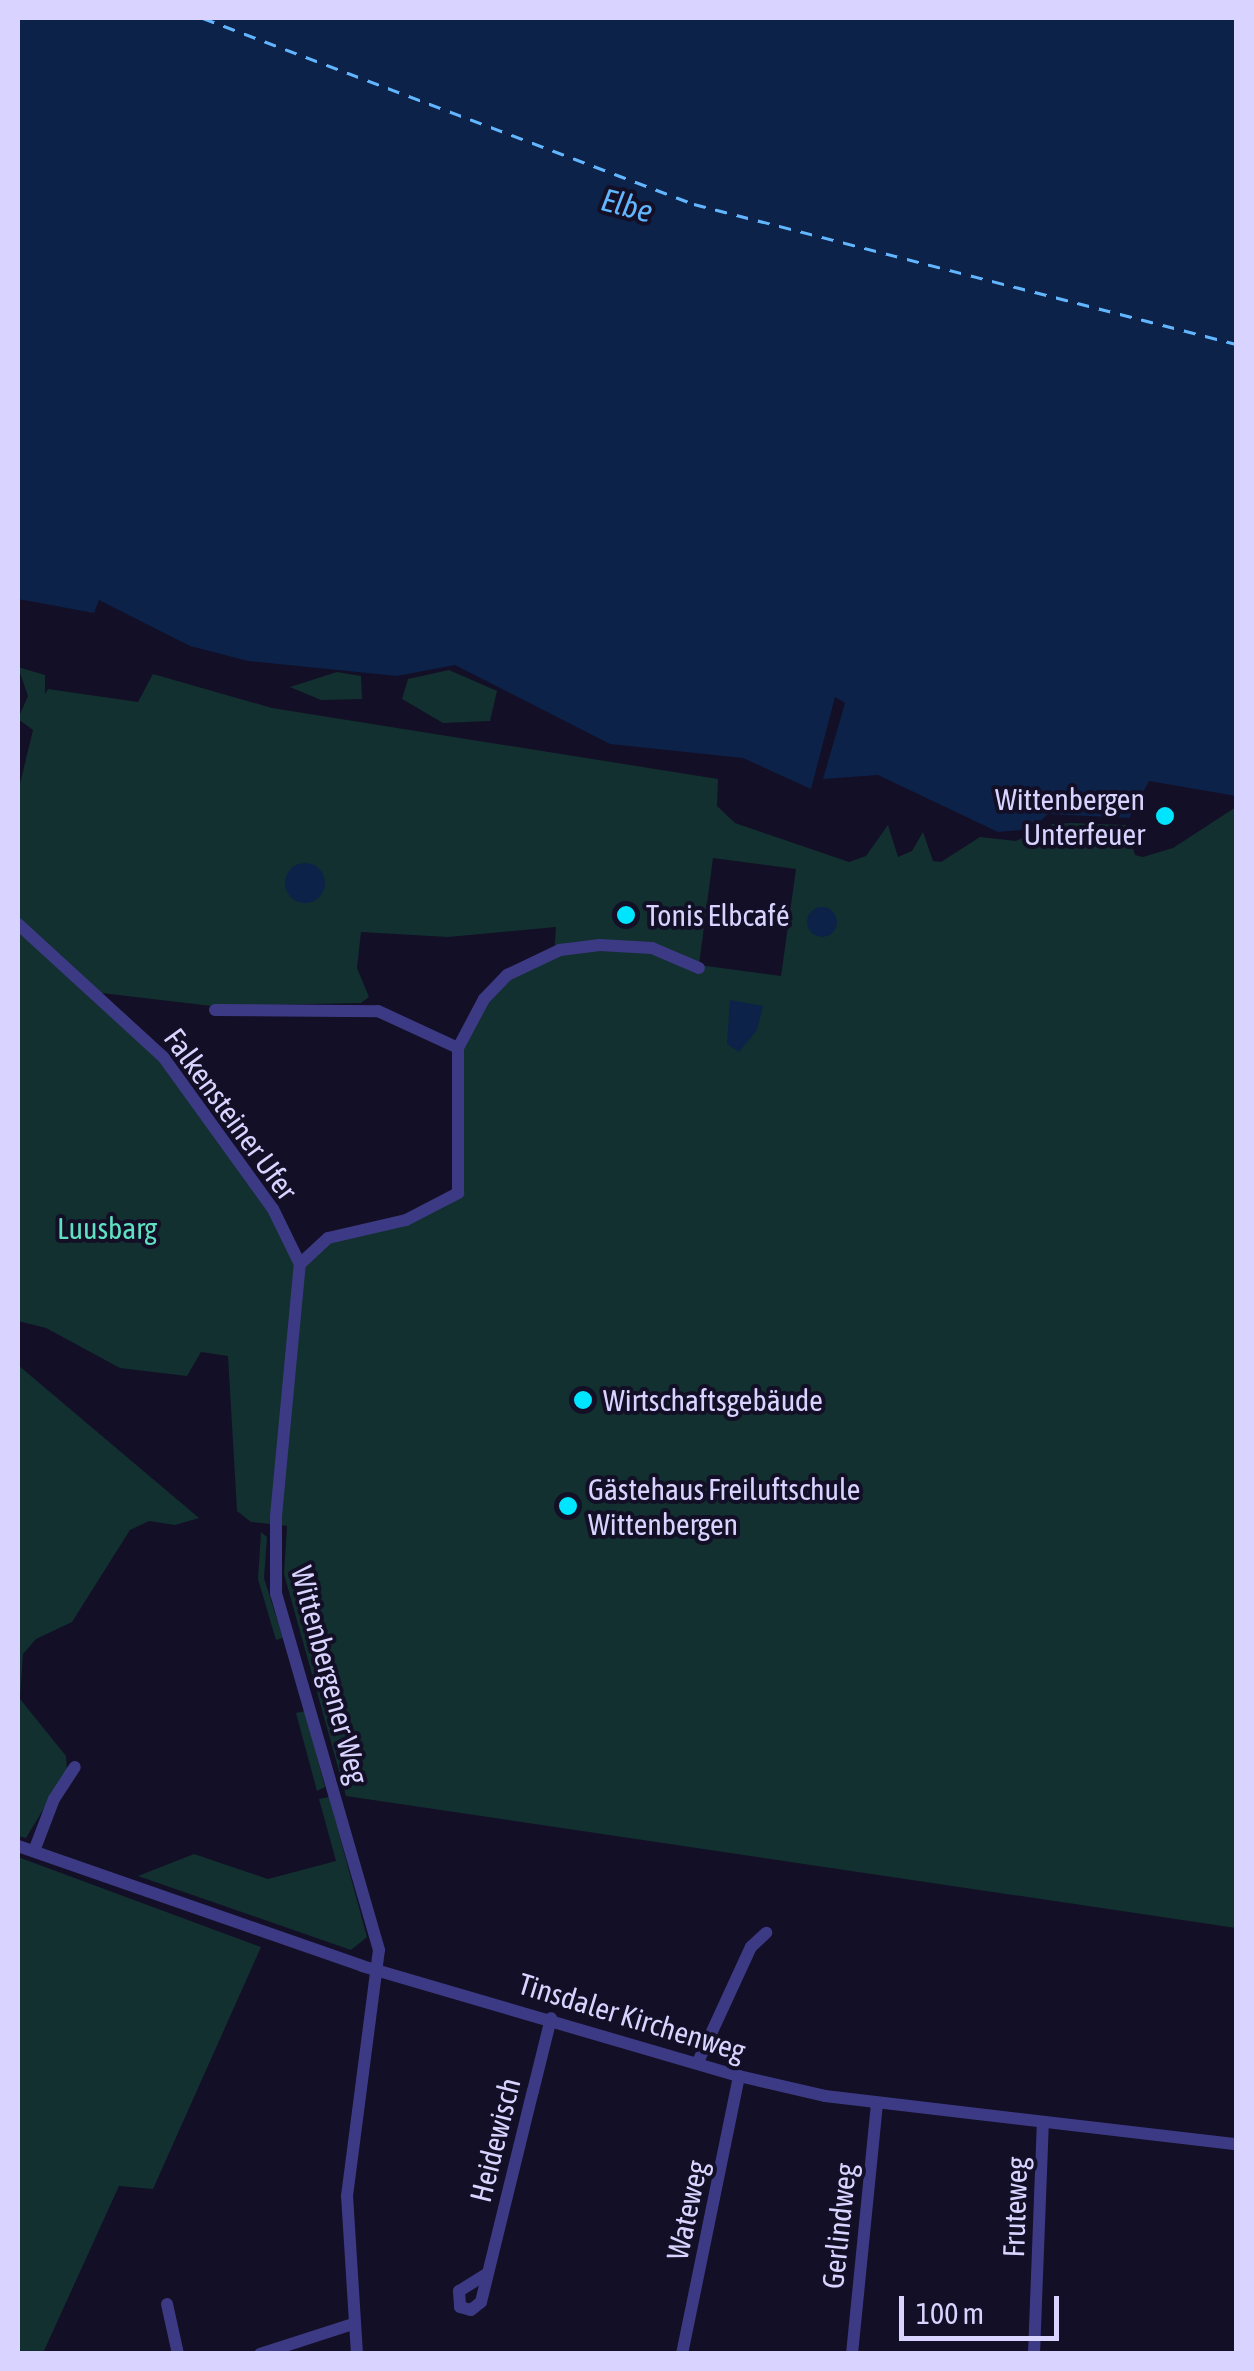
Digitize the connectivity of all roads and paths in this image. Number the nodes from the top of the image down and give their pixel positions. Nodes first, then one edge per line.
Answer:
1 (18, 924) edge
2 (699, 968) dead end
3 (215, 1010) dead end
4 (458, 1048) junction
5 (300, 1264) junction
6 (75, 1768) dead end
7 (18, 1846) edge
8 (34, 1851) junction
9 (766, 1933) dead end
10 (380, 1968) junction
11 (550, 2018) junction
12 (698, 2062) junction
13 (739, 2076) junction
14 (877, 2103) junction
15 (1043, 2122) junction
16 (1236, 2144) edge
17 (488, 2273) dead end
18 (167, 2304) dead end
19 (353, 2324) junction
20 (178, 2354) edge
21 (260, 2354) edge
22 (357, 2354) edge
23 (682, 2354) edge
24 (852, 2354) edge
25 (1034, 2354) edge

1 - 5 street, Falkensteiner Ufer
2 - 4 street
3 - 4 street
4 - 5 street
5 - 10 street, Wittenbergener Weg
6 - 8 street
7 - 8 street, Tinsdaler Kirchenweg
8 - 10 street, Tinsdaler Kirchenweg
9 - 12 street
10 - 11 street, Tinsdaler Kirchenweg
10 - 19 street, Wittenbergener Weg
11 - 12 street, Tinsdaler Kirchenweg
11 - 17 street, Heidewisch
12 - 13 street, Tinsdaler Kirchenweg
13 - 14 street, Tinsdaler Kirchenweg
13 - 23 street, Wateweg
14 - 15 street, Tinsdaler Kirchenweg
14 - 24 street, Gerlindweg
15 - 16 street, Tinsdaler Kirchenweg
15 - 25 street, Fruteweg
18 - 20 street
19 - 21 street
19 - 22 street, Wittenbergener Weg

